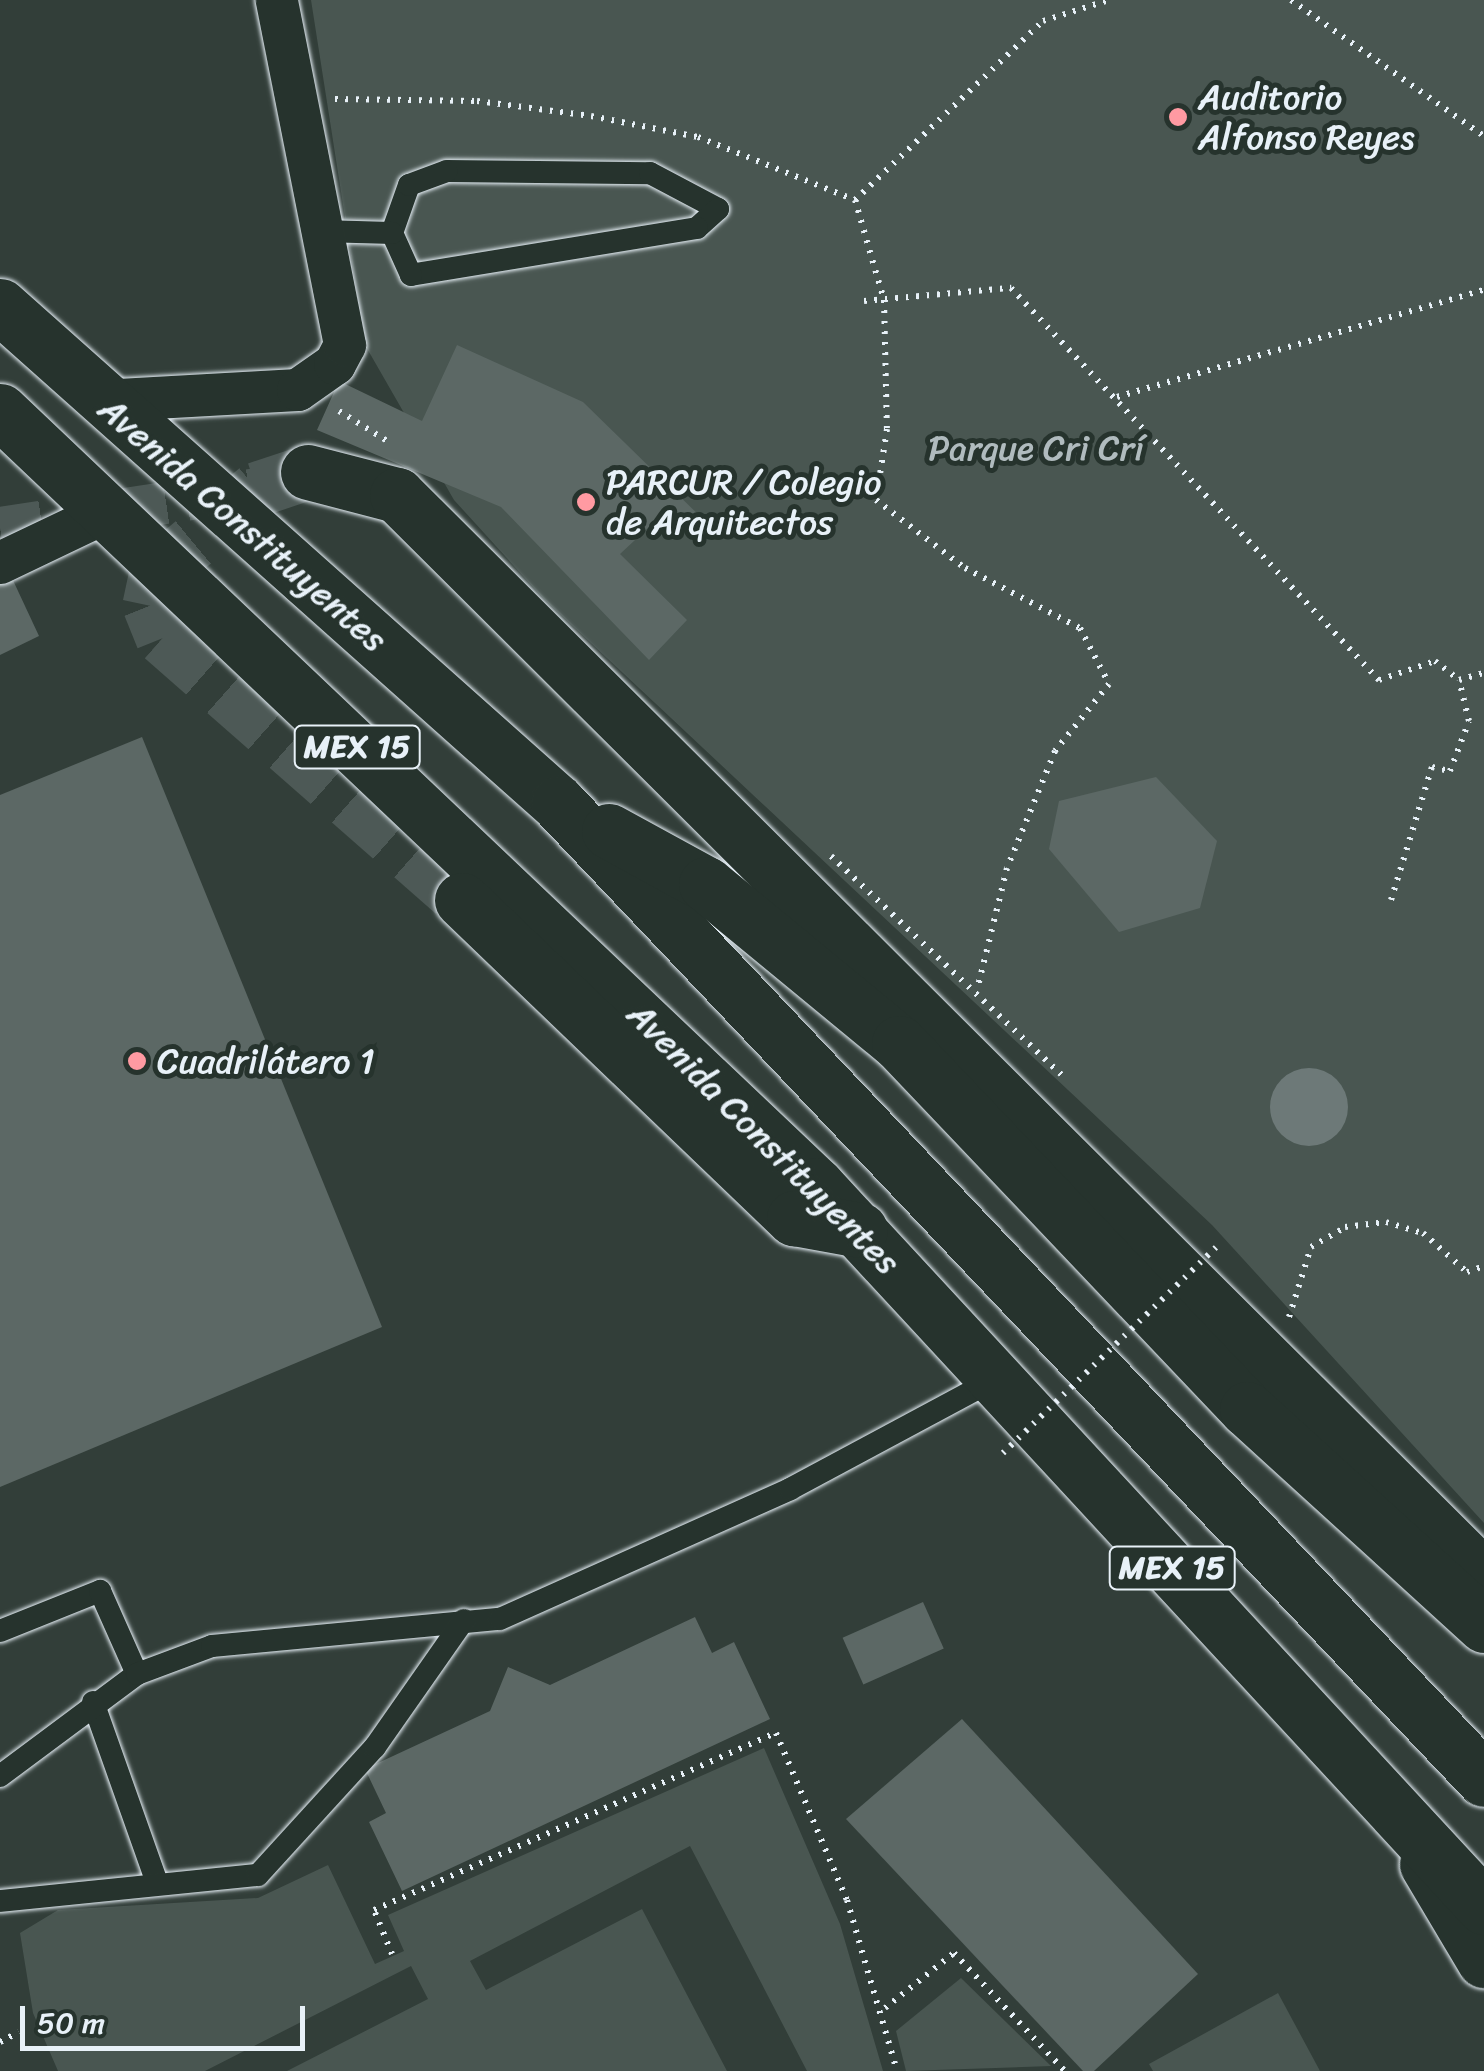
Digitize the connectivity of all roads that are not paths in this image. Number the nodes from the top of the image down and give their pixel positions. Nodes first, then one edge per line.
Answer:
1 (277, 0) edge
2 (321, 231) junction
3 (392, 233) junction
4 (0, 306) edge
5 (102, 401) junction
6 (0, 411) edge
7 (308, 472) tunnel mouth
8 (110, 512) junction
9 (0, 563) edge
10 (558, 803) junction
11 (462, 900) tunnel mouth
12 (860, 1230) junction
13 (1000, 1376) junction
14 (1484, 1578) edge
15 (464, 1620) junction
16 (1484, 1625) edge
17 (0, 1631) edge
18 (137, 1674) junction
19 (93, 1702) junction
20 (0, 1776) edge
21 (1484, 1779) edge
22 (1403, 1825) junction
23 (157, 1884) junction
24 (0, 1900) edge
25 (1484, 1907) edge
26 (1484, 1960) edge

1 - 2 street
2 - 3 lane
2 - 5 street
3 - 3 lane
4 - 5 main road, Avenida Constituyentes / MEX 15
5 - 10 main road, Avenida Constituyentes / MEX 15
6 - 8 main road, Avenida Constituyentes / MEX 15
7 - 14 main road
8 - 9 street
8 - 12 main road, Avenida Constituyentes / MEX 15
10 - 16 main road
10 - 21 main road, Avenida Constituyentes / MEX 15
11 - 12 main road
12 - 13 main road, Avenida Constituyentes / MEX 15
13 - 15 lane
13 - 22 main road, Avenida Constituyentes / MEX 15
15 - 18 lane
15 - 23 lane
17 - 18 lane
18 - 19 lane
19 - 20 lane
19 - 23 lane
22 - 25 main road, Avenida Constituyentes / MEX 15
22 - 26 main road
23 - 24 lane

